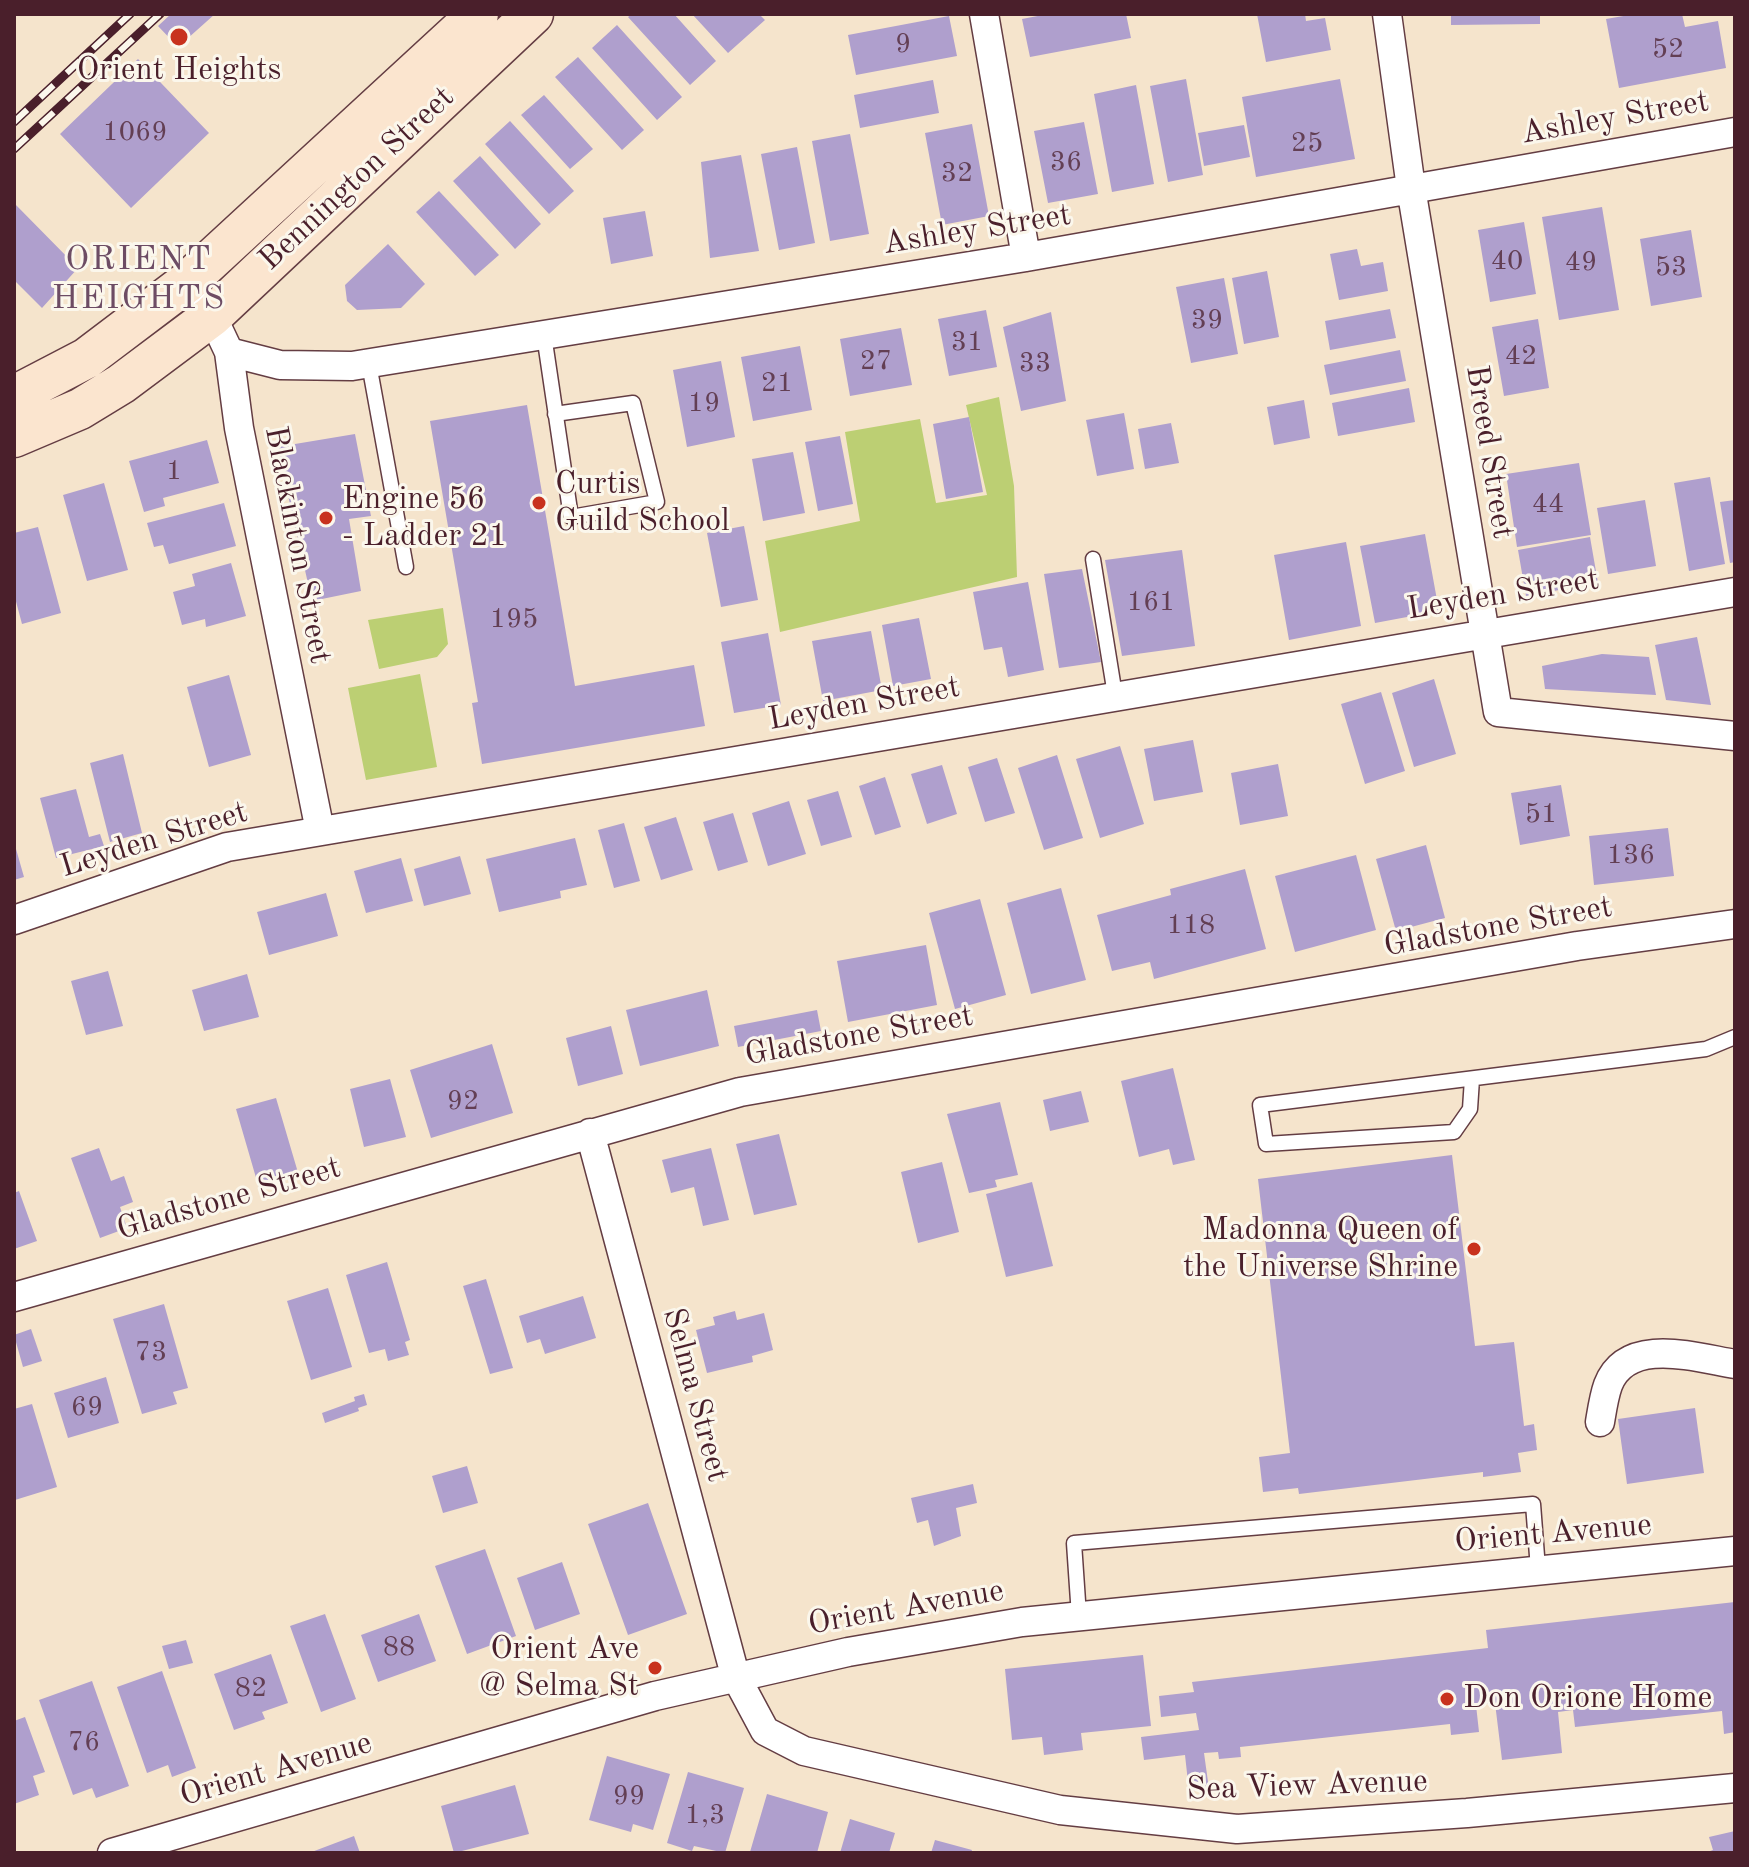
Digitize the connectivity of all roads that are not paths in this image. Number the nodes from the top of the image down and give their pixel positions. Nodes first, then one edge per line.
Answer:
1 (478, 14) edge
2 (533, 14) edge
3 (984, 14) edge
4 (1387, 14) edge
5 (1735, 132) edge
6 (1411, 188) junction
7 (1026, 257) junction
8 (186, 283) junction
9 (212, 316) junction
10 (544, 335) junction
11 (229, 352) junction
12 (369, 364) junction
13 (14, 396) edge
14 (555, 414) junction
15 (14, 437) edge
16 (1093, 559) dead end
17 (406, 567) dead end
18 (1735, 592) edge
19 (1484, 633) junction
20 (1115, 695) junction
21 (1735, 736) edge
22 (320, 831) junction
23 (14, 920) edge
24 (1735, 924) edge
25 (1735, 1037) edge
26 (1472, 1079) junction
27 (590, 1133) junction
28 (14, 1297) edge
29 (1735, 1364) edge
30 (1600, 1422) dead end
31 (1735, 1551) edge
32 (1538, 1569) junction
33 (1079, 1616) junction
34 (735, 1675) junction
35 (1735, 1788) edge
36 (112, 1853) edge

1 - 8 main road, Bennington Street
2 - 9 main road, Bennington Street
3 - 7 street
4 - 6 street, Breed Street
5 - 6 street, Ashley Street
6 - 7 street, Ashley Street
6 - 19 street, Breed Street
7 - 10 street, Ashley Street
8 - 9 street, Blackinton Street
8 - 13 main road, Bennington Street
9 - 11 street, Blackinton Street
9 - 15 main road, Bennington Street
10 - 12 street, Ashley Street
10 - 14 lane
11 - 12 street, Ashley Street
11 - 22 street, Blackinton Street
12 - 17 lane
14 - 14 lane
16 - 20 lane
18 - 19 street, Leyden Street
19 - 20 street, Leyden Street
19 - 21 street, Breed Street
20 - 22 street, Leyden Street
22 - 23 street, Leyden Street
24 - 27 street, Gladstone Street
25 - 26 lane
26 - 26 lane
27 - 28 street, Gladstone Street
27 - 34 street, Selma Street
29 - 30 street
31 - 32 street, Orient Avenue
32 - 33 street, Orient Avenue
32 - 33 lane
33 - 34 street, Orient Avenue
34 - 35 street, Sea View Avenue
34 - 36 street, Orient Avenue

